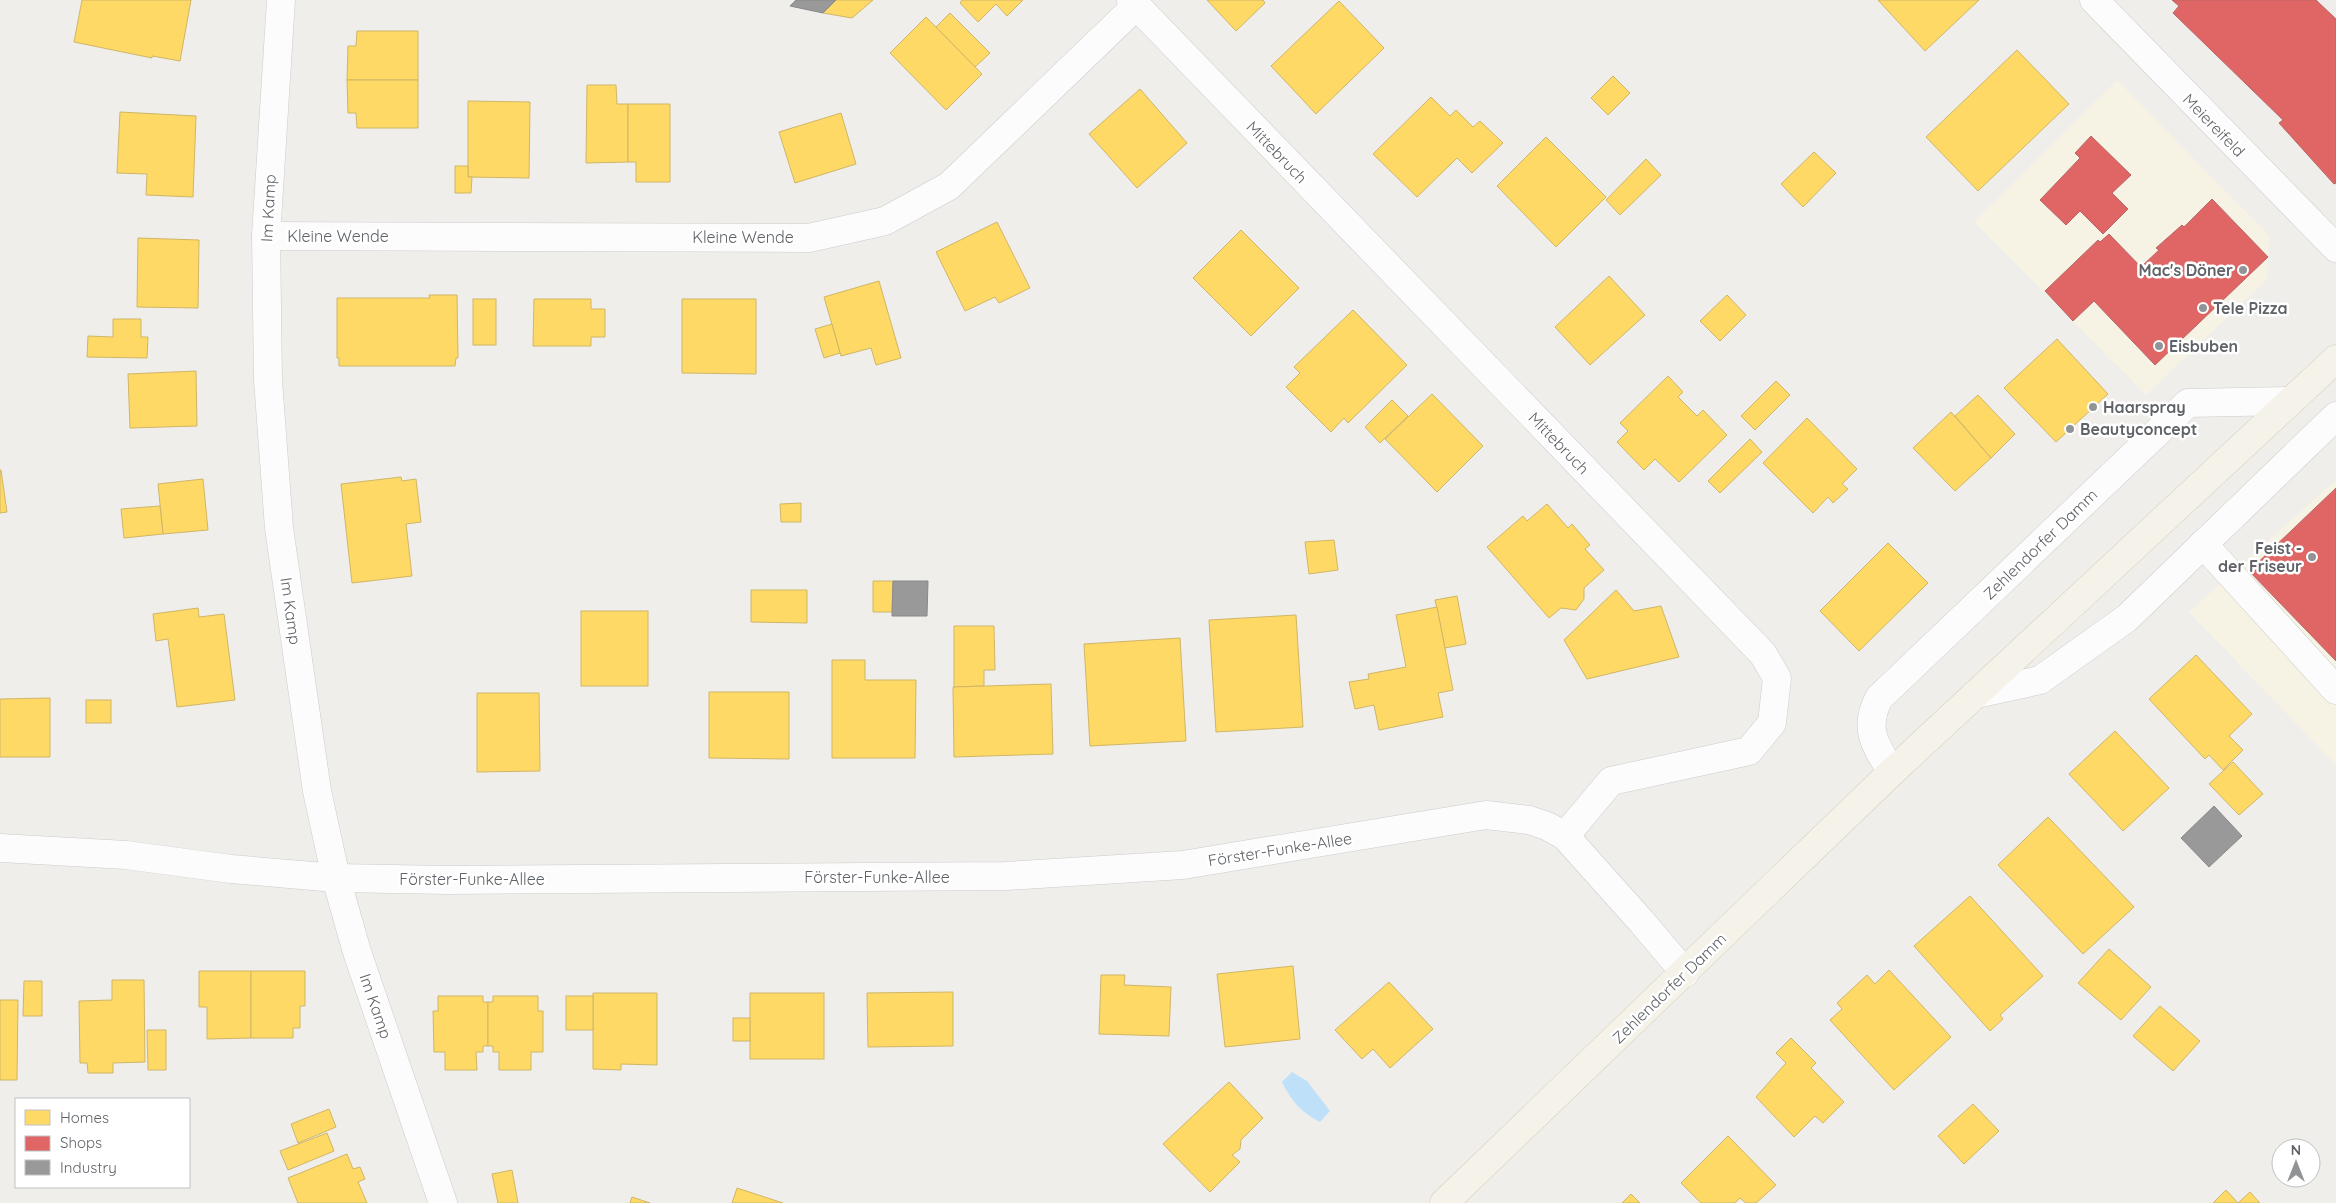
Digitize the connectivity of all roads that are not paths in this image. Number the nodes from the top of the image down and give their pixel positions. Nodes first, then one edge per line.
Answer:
1 (281, 0) edge
2 (2094, 0) edge
3 (1134, 3) edge
4 (266, 236) junction
5 (2336, 248) edge
6 (2336, 359) edge
7 (2288, 401) junction
8 (2336, 416) edge
9 (2204, 544) junction
10 (2336, 690) edge
11 (1976, 694) junction
12 (1892, 772) junction
13 (1564, 836) junction
14 (0, 848) edge
15 (336, 878) junction
16 (1685, 973) junction
17 (443, 1203) edge
18 (1444, 1203) edge

1 - 4 street, Im Kamp
2 - 5 street, Meiereifeld
3 - 4 street, Kleine Wende
3 - 13 street, Mittebruch
4 - 15 street, Im Kamp
6 - 7 main road, Zehlendorfer Damm
7 - 11 main road, Zehlendorfer Damm
7 - 12 street, Zehlendorfer Damm
8 - 9 street
9 - 10 street
9 - 11 street
11 - 12 main road, Zehlendorfer Damm
12 - 16 main road, Zehlendorfer Damm
13 - 15 street, Förster-Funke-Allee
13 - 16 street, Förster-Funke-Allee
14 - 15 street, Förster-Funke-Allee
15 - 17 street, Im Kamp
16 - 18 main road, Zehlendorfer Damm

